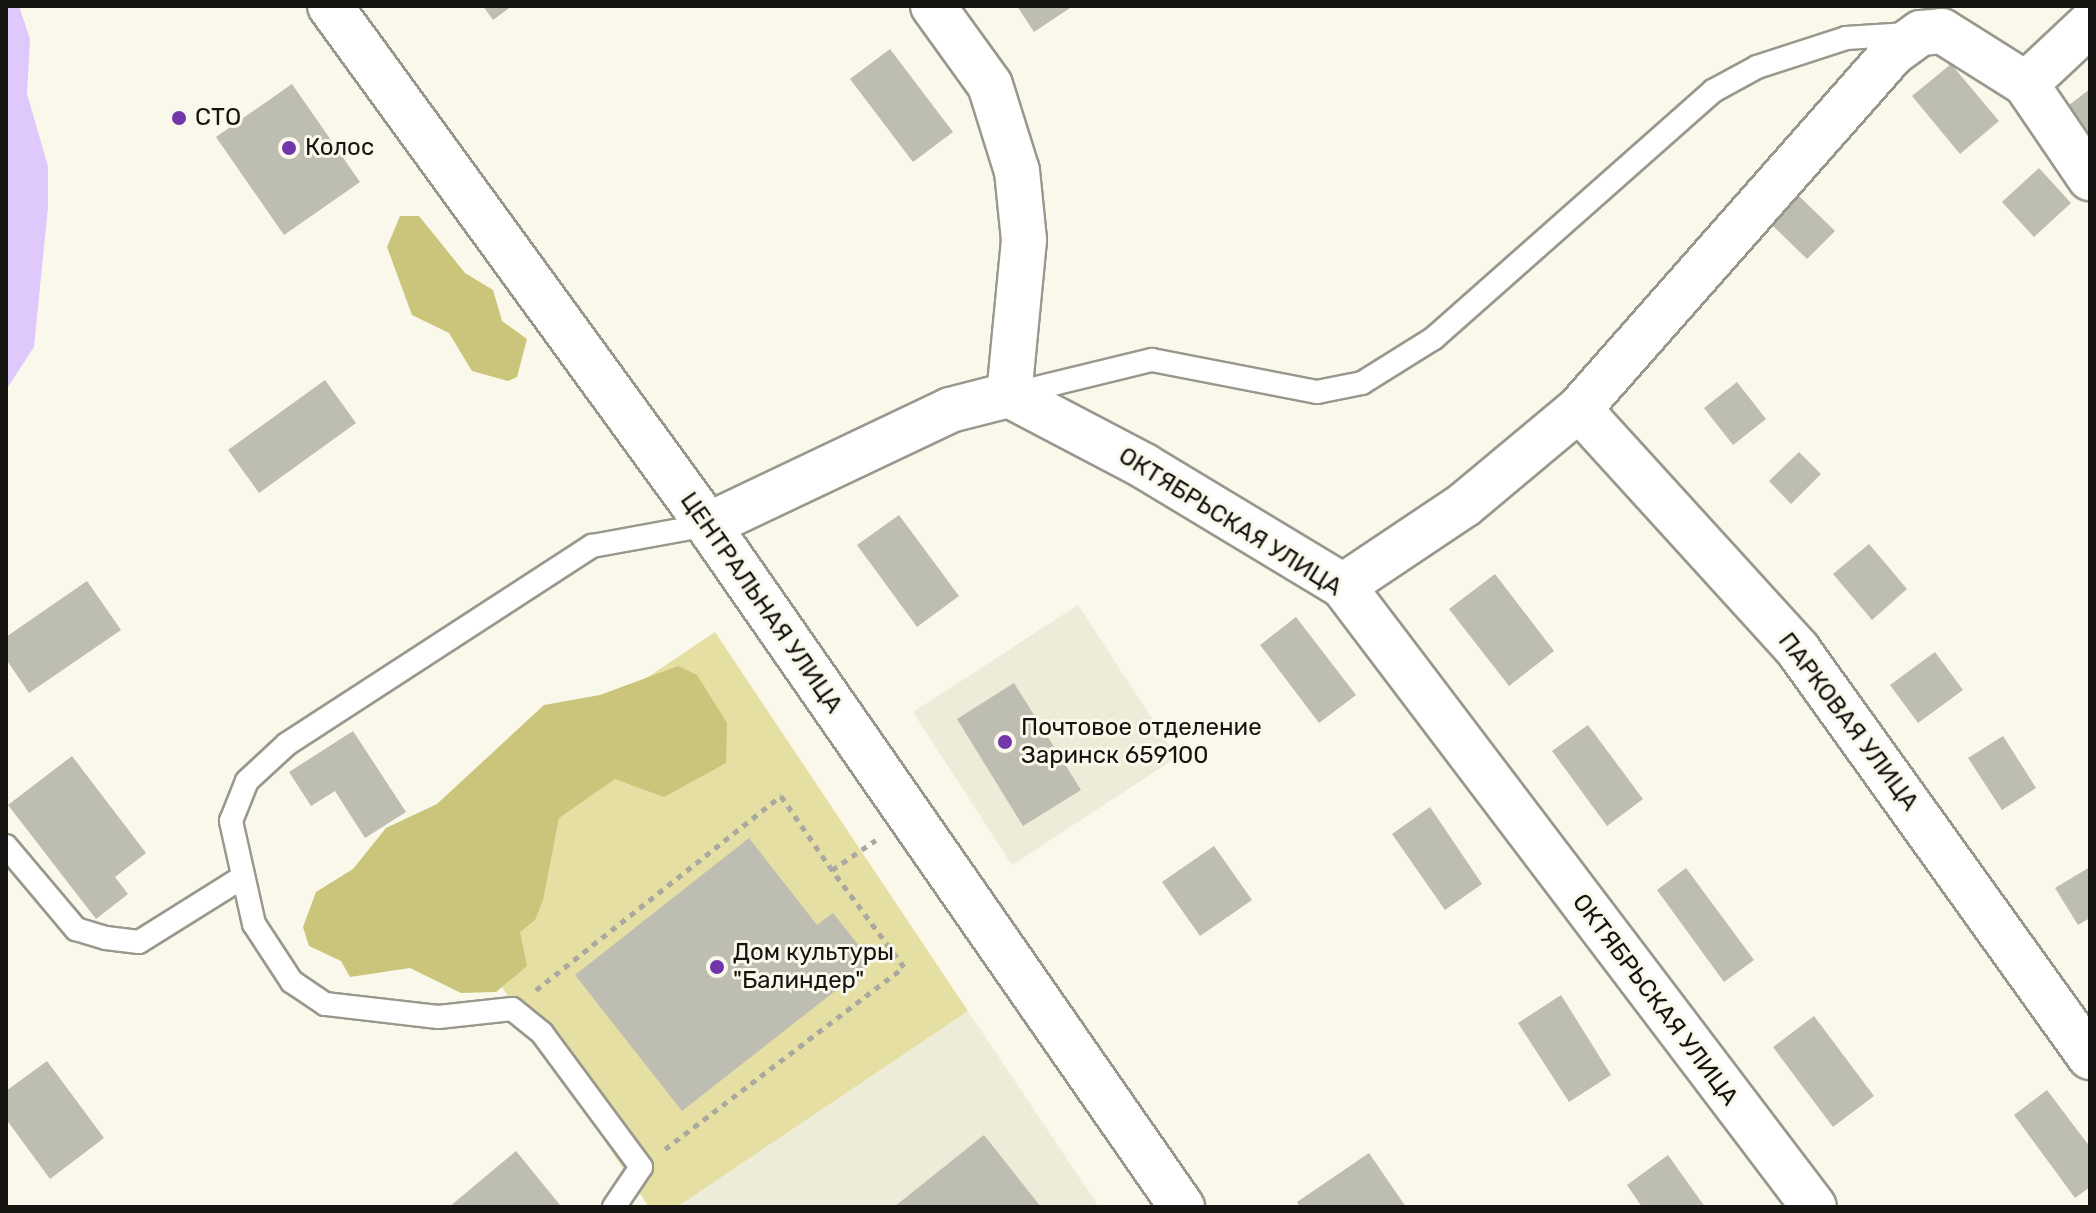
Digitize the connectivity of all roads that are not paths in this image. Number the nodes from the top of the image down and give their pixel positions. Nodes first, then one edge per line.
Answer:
1 (330, 6) edge
2 (933, 6) edge
3 (2090, 24) edge
4 (1907, 43) junction
5 (2026, 84) junction
6 (2090, 178) edge
7 (1009, 395) junction
8 (1579, 409) junction
9 (708, 525) junction
10 (1343, 586) junction
11 (6, 846) edge
12 (240, 879) junction
13 (2090, 1057) edge
14 (614, 1207) edge
15 (1182, 1207) edge
16 (1814, 1207) edge

1 - 9 street, ЦЕНТРАЛЬНАЯ УЛИЦА
2 - 7 street
3 - 5 street
4 - 5 street
4 - 7 lane
4 - 8 street
5 - 6 street
7 - 9 street
7 - 10 street, ОКТЯБРЬСКАЯ УЛИЦА
8 - 10 street
8 - 13 street, ПАРКОВАЯ УЛИЦА
9 - 12 lane
9 - 15 street, ЦЕНТРАЛЬНАЯ УЛИЦА
10 - 16 street, ОКТЯБРЬСКАЯ УЛИЦА
11 - 12 lane
12 - 14 lane

